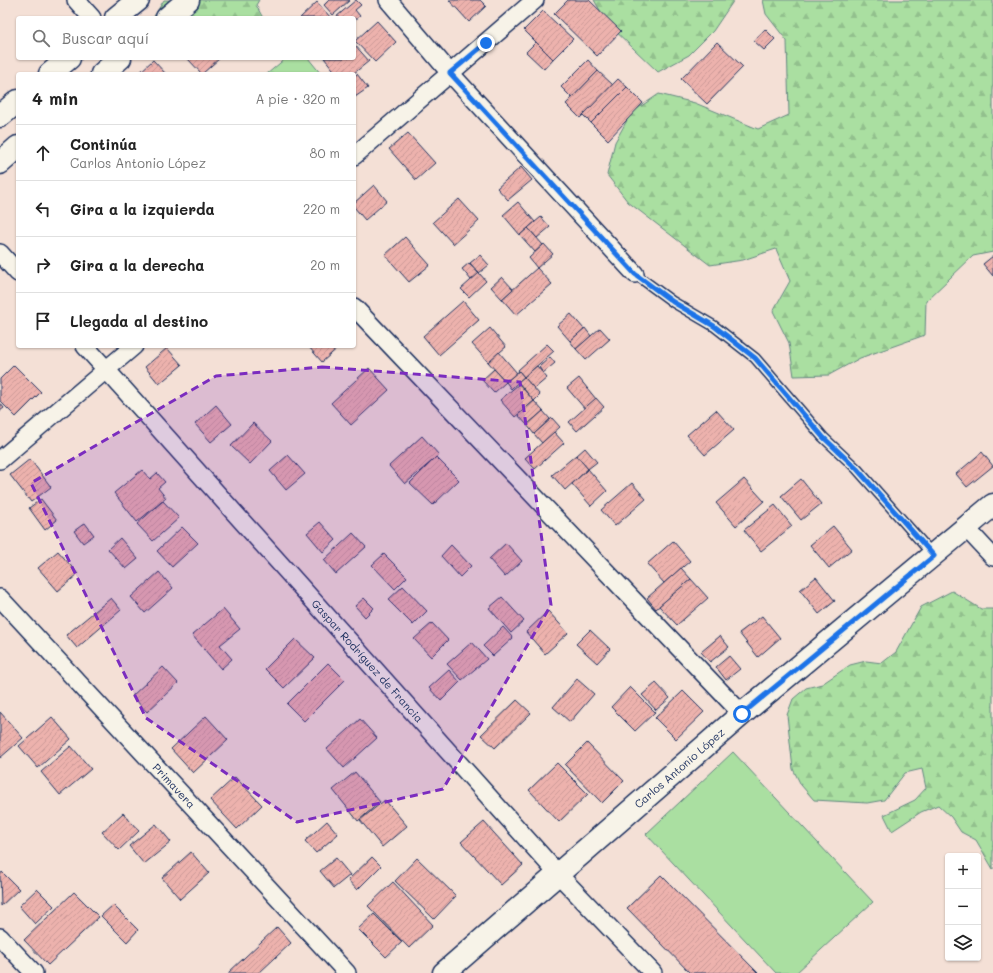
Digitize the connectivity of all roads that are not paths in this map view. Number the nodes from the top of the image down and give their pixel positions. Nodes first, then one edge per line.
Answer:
1 (76, 0) edge
2 (138, 0) edge
3 (188, 0) edge
4 (388, 0) edge
5 (535, 0) edge
6 (90, 16) edge
7 (118, 16) edge
8 (169, 16) edge
9 (67, 60) edge
10 (118, 60) edge
11 (52, 72) edge
12 (104, 72) edge
13 (450, 73) junction
14 (16, 103) edge
15 (0, 116) edge
16 (16, 149) edge
17 (356, 154) edge
18 (0, 163) edge
19 (0, 253) edge
20 (16, 270) edge
21 (635, 274) joint
22 (356, 309) edge
23 (87, 348) edge
24 (132, 348) edge
25 (107, 370) junction
26 (0, 460) edge
27 (993, 505) edge
28 (966, 528) junction
29 (934, 556) junction
30 (993, 557) edge
31 (0, 598) edge
32 (742, 714) junction
33 (558, 874) junction
34 (0, 937) edge
35 (34, 973) edge
36 (347, 973) edge
37 (444, 973) edge
38 (653, 973) edge

1 - 6 street
2 - 7 street
3 - 8 street
4 - 13 street
5 - 13 street
9 - 11 street
10 - 12 street
13 - 17 street
13 - 21 street
14 - 15 street
16 - 18 street
19 - 20 street
21 - 29 lane
22 - 32 street
23 - 25 street, Gaspar Rodríguez de Francia
24 - 25 street
25 - 26 street
25 - 33 street, Gaspar Rodríguez de Francia
27 - 28 street, Carlos Antonio López
28 - 29 street, Carlos Antonio López
28 - 30 street
29 - 32 street, Carlos Antonio López
31 - 36 street, Primavera
32 - 33 street, Carlos Antonio López
33 - 37 street, Carlos Antonio López
33 - 38 street, Gaspar Rodríguez de Francia
34 - 35 street

